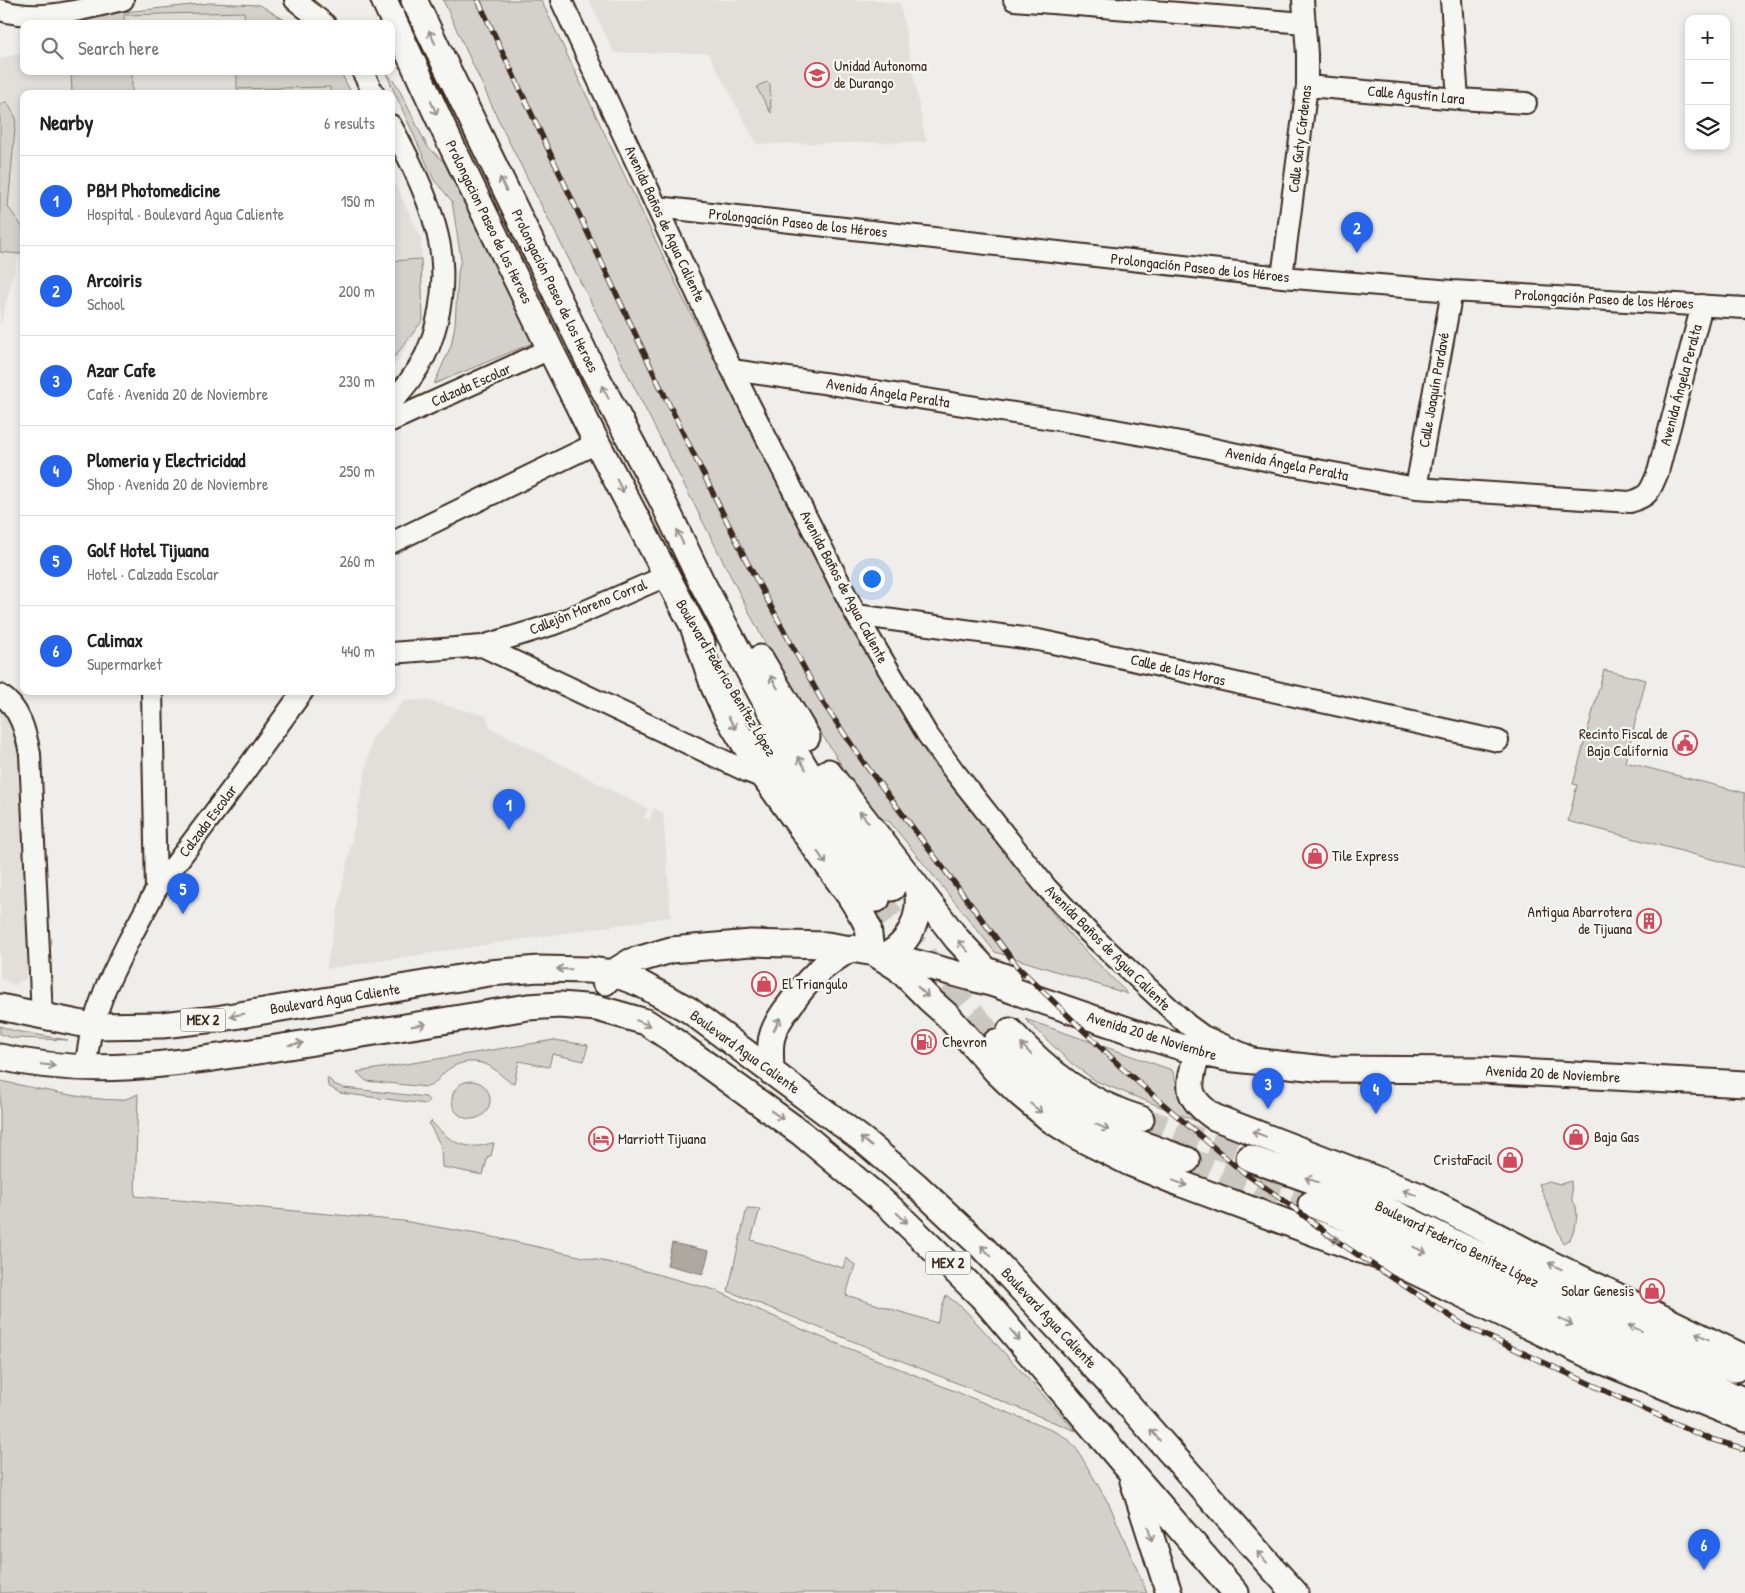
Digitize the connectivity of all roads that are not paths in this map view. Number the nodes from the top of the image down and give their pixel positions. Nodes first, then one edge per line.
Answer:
1 (123, 0) edge
2 (295, 0) edge
3 (384, 0) edge
4 (414, 0) edge
5 (561, 0) edge
6 (1014, 0) edge
7 (1303, 0) edge
8 (1451, 0) edge
9 (1161, 5) edge
10 (0, 10) edge
11 (320, 20) edge
12 (390, 20) edge
13 (1305, 23) junction
14 (395, 37) edge
15 (364, 75) edge
16 (1307, 86) junction
17 (372, 90) edge
18 (1458, 99) junction
19 (1526, 103) dead end
20 (395, 133) edge
21 (657, 207) junction
22 (1282, 277) junction
23 (1452, 291) junction
24 (1702, 305) junction
25 (1745, 308) edge
26 (550, 349) junction
27 (732, 370) junction
28 (395, 397) edge
29 (395, 419) edge
30 (597, 443) junction
31 (1416, 488) junction
32 (395, 542) edge
33 (666, 576) junction
34 (701, 580) junction
35 (856, 615) junction
36 (694, 630) junction
37 (482, 646) junction
38 (395, 653) edge
39 (0, 695) edge
40 (152, 695) edge
41 (299, 695) edge
42 (1498, 741) dead end
43 (766, 779) junction
44 (917, 888) junction
45 (156, 890) junction
46 (870, 951) junction
47 (612, 973) junction
48 (985, 982) junction
49 (1045, 1001) junction
50 (0, 1007) edge
51 (597, 1008) junction
52 (42, 1016) junction
53 (948, 1016) junction
54 (92, 1026) junction
55 (1200, 1044) junction
56 (0, 1057) edge
57 (85, 1068) junction
58 (771, 1072) junction
59 (1745, 1084) edge
60 (1141, 1119) tunnel mouth
61 (1249, 1158) tunnel mouth
62 (1187, 1160) tunnel mouth
63 (1311, 1204) tunnel mouth
64 (1745, 1358) edge
65 (1745, 1372) edge
66 (1745, 1401) edge
67 (1745, 1418) edge
68 (1130, 1471) junction
69 (1169, 1593) edge
70 (1236, 1593) edge
71 (1296, 1593) edge

1 - 10 street
2 - 11 street
3 - 12 main road, Prolongacion Paseo de los Heroes
34 -> 4 main road, Prolongación Paseo de los Heroes
5 - 21 street, Avenida Baños de Agua Caliente
6 - 9 street
7 - 13 street, Calle Guty Cárdenas
8 - 18 street
9 - 13 street
13 - 16 street, Calle Guty Cárdenas
14 -> 26 main road, Prolongacion Paseo de los Heroes
15 - 17 street
16 - 18 street, Calle Agustín Lara
16 - 22 street, Calle Guty Cárdenas
18 - 19 street, Calle Agustín Lara
20 - 28 street
21 - 22 street, Prolongación Paseo de los Héroes
21 - 27 street, Avenida Baños de Agua Caliente
22 - 23 street, Prolongación Paseo de los Héroes
23 - 24 street, Prolongación Paseo de los Héroes
23 - 31 street, Calle Joaquín Pardavé
24 - 25 street, Prolongación Paseo de los Héroes
24 - 31 street, Avenida Ángela Peralta
26 - 29 street, Calzada Escolar
26 - 30 main road, Prolongacion Paseo de los Heroes
27 - 31 street, Avenida Ángela Peralta
27 - 35 street, Avenida Baños de Agua Caliente
30 - 32 street
30 -> 33 main road, Boulevard Federico Benítez López
33 - 36 main road, Boulevard Federico Benítez López
33 - 37 street, Callejón Moreno Corral
36 -> 34 main road, Boulevard Federico Benítez López
44 -> 34 main road
35 - 42 street, Calle de las Moras
35 - 55 street, Avenida Baños de Agua Caliente
36 -> 43 main road
37 - 38 street, Callejón Moreno Corral
37 - 43 street
39 - 52 street
40 - 45 street
41 - 45 street, Calzada Escolar
43 -> 46 main road
44 - 46 main road
49 -> 44 main road
45 - 54 street, Calzada Escolar
46 - 47 main road, Avenida 20 de Noviembre
46 - 48 main road, Avenida 20 de Noviembre
46 -> 53 main road
58 -> 46 main road
47 - 51 main road
47 -> 54 main road, Boulevard Agua Caliente / MEX 2
47 - 58 main road, Boulevard Agua Caliente / MEX 2
48 - 49 main road, Avenida 20 de Noviembre
48 - 53 main road
49 - 55 main road, Avenida 20 de Noviembre
50 - 52 main road, Boulevard Agua Caliente / MEX 2
57 -> 51 main road, MEX 2
51 -> 68 main road, MEX 2
52 - 54 main road, Boulevard Agua Caliente / MEX 2
53 -> 67 main road
54 - 57 street, Calzada Escolar
55 - 59 main road, Avenida 20 de Noviembre
64 -> 55 main road
56 -> 57 main road, MEX 2
71 -> 58 main road, Boulevard Agua Caliente / MEX 2
60 -> 62 main road
65 -> 61 main road, Boulevard Federico Benítez López
63 -> 66 main road, Boulevard Federico Benítez López
68 -> 69 main road
68 - 70 main road, MEX 2

